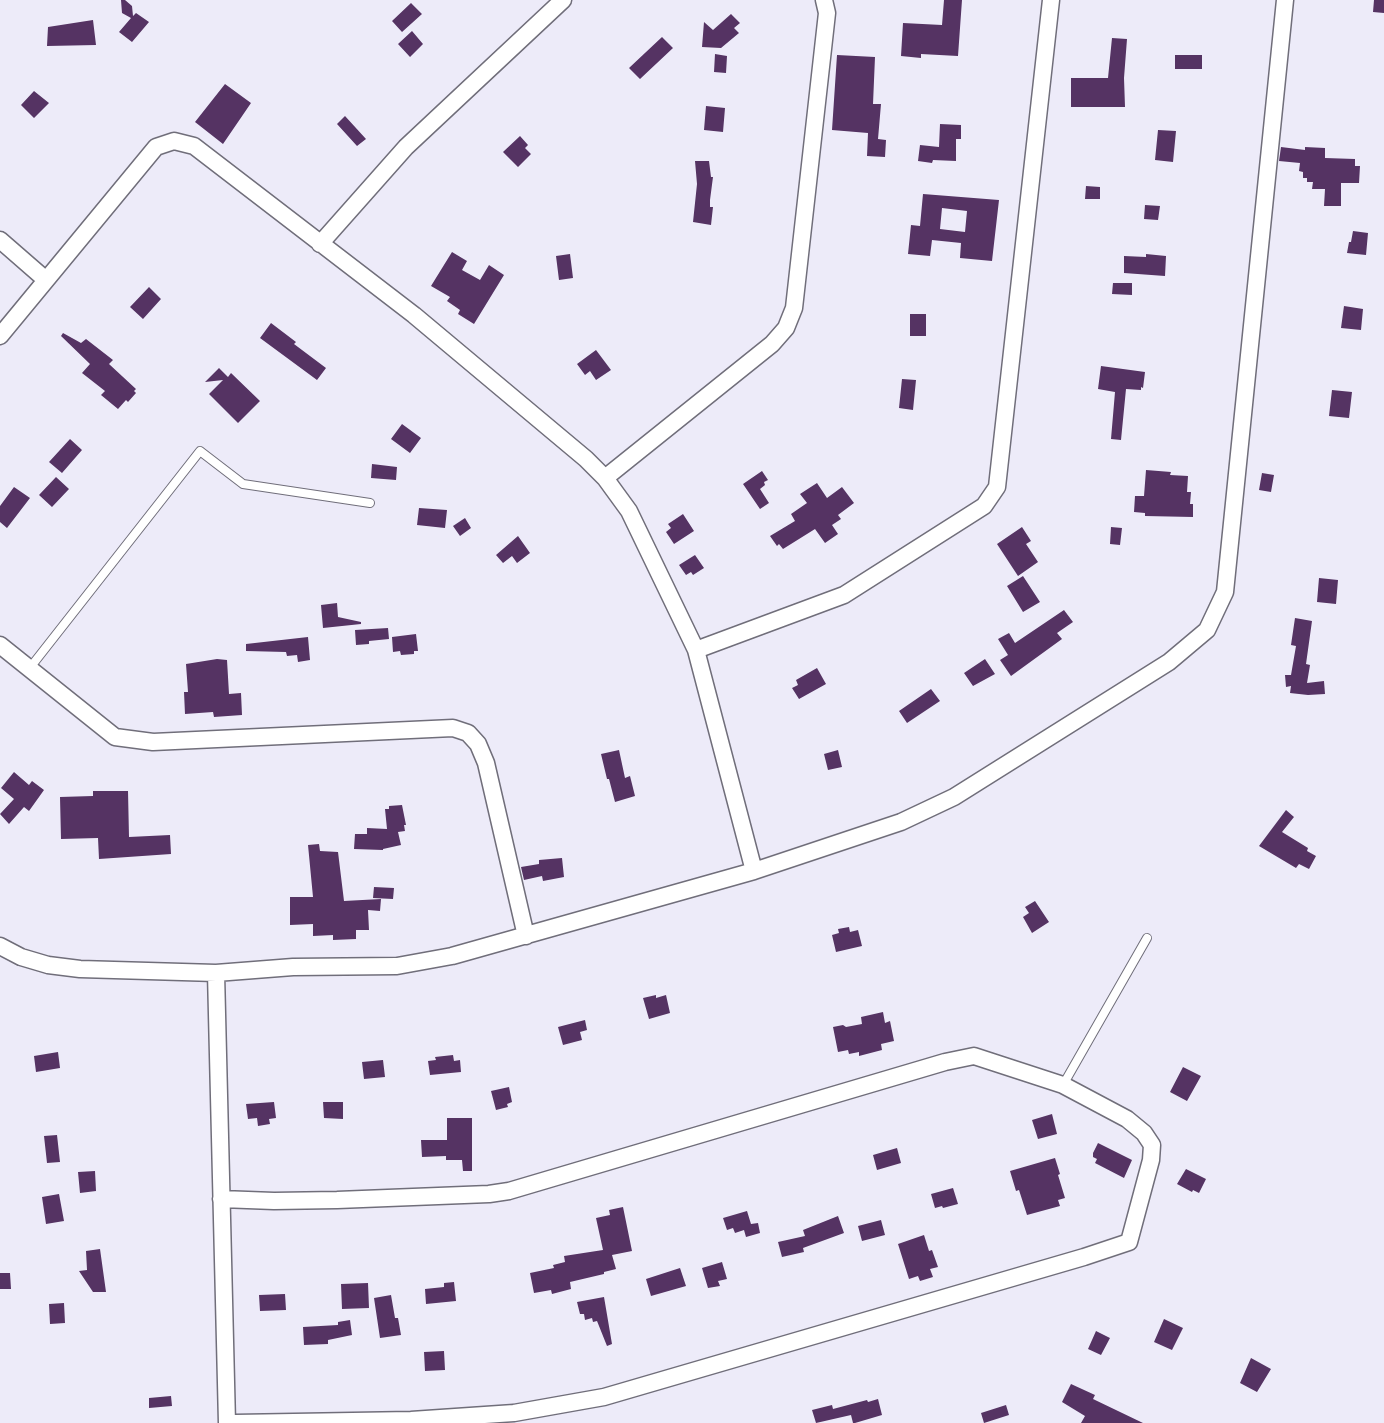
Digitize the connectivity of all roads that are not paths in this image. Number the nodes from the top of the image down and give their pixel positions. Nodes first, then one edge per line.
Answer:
1 (563, 0) edge
2 (824, 0) edge
3 (1051, 0) edge
4 (1285, 0) edge
5 (0, 240) edge
6 (320, 244) junction
7 (46, 280) junction
8 (0, 336) edge
9 (605, 478) junction
10 (370, 503) dead end
11 (0, 645) edge
12 (696, 650) junction
13 (28, 669) junction
14 (754, 871) junction
15 (526, 936) junction
16 (1146, 938) dead end
17 (0, 946) edge
18 (216, 972) junction
19 (1063, 1085) junction
20 (221, 1199) junction
21 (227, 1423) edge
22 (235, 1423) edge

1 - 6 street
2 - 9 street
3 - 12 street
4 - 14 street
5 - 7 street
6 - 7 street
6 - 9 street
7 - 8 street
9 - 12 street
10 - 13 lane
11 - 13 street
12 - 14 street
13 - 15 street
14 - 15 street
15 - 18 street
16 - 19 lane
17 - 18 street
18 - 20 street
19 - 20 street
19 - 22 street
20 - 21 street

